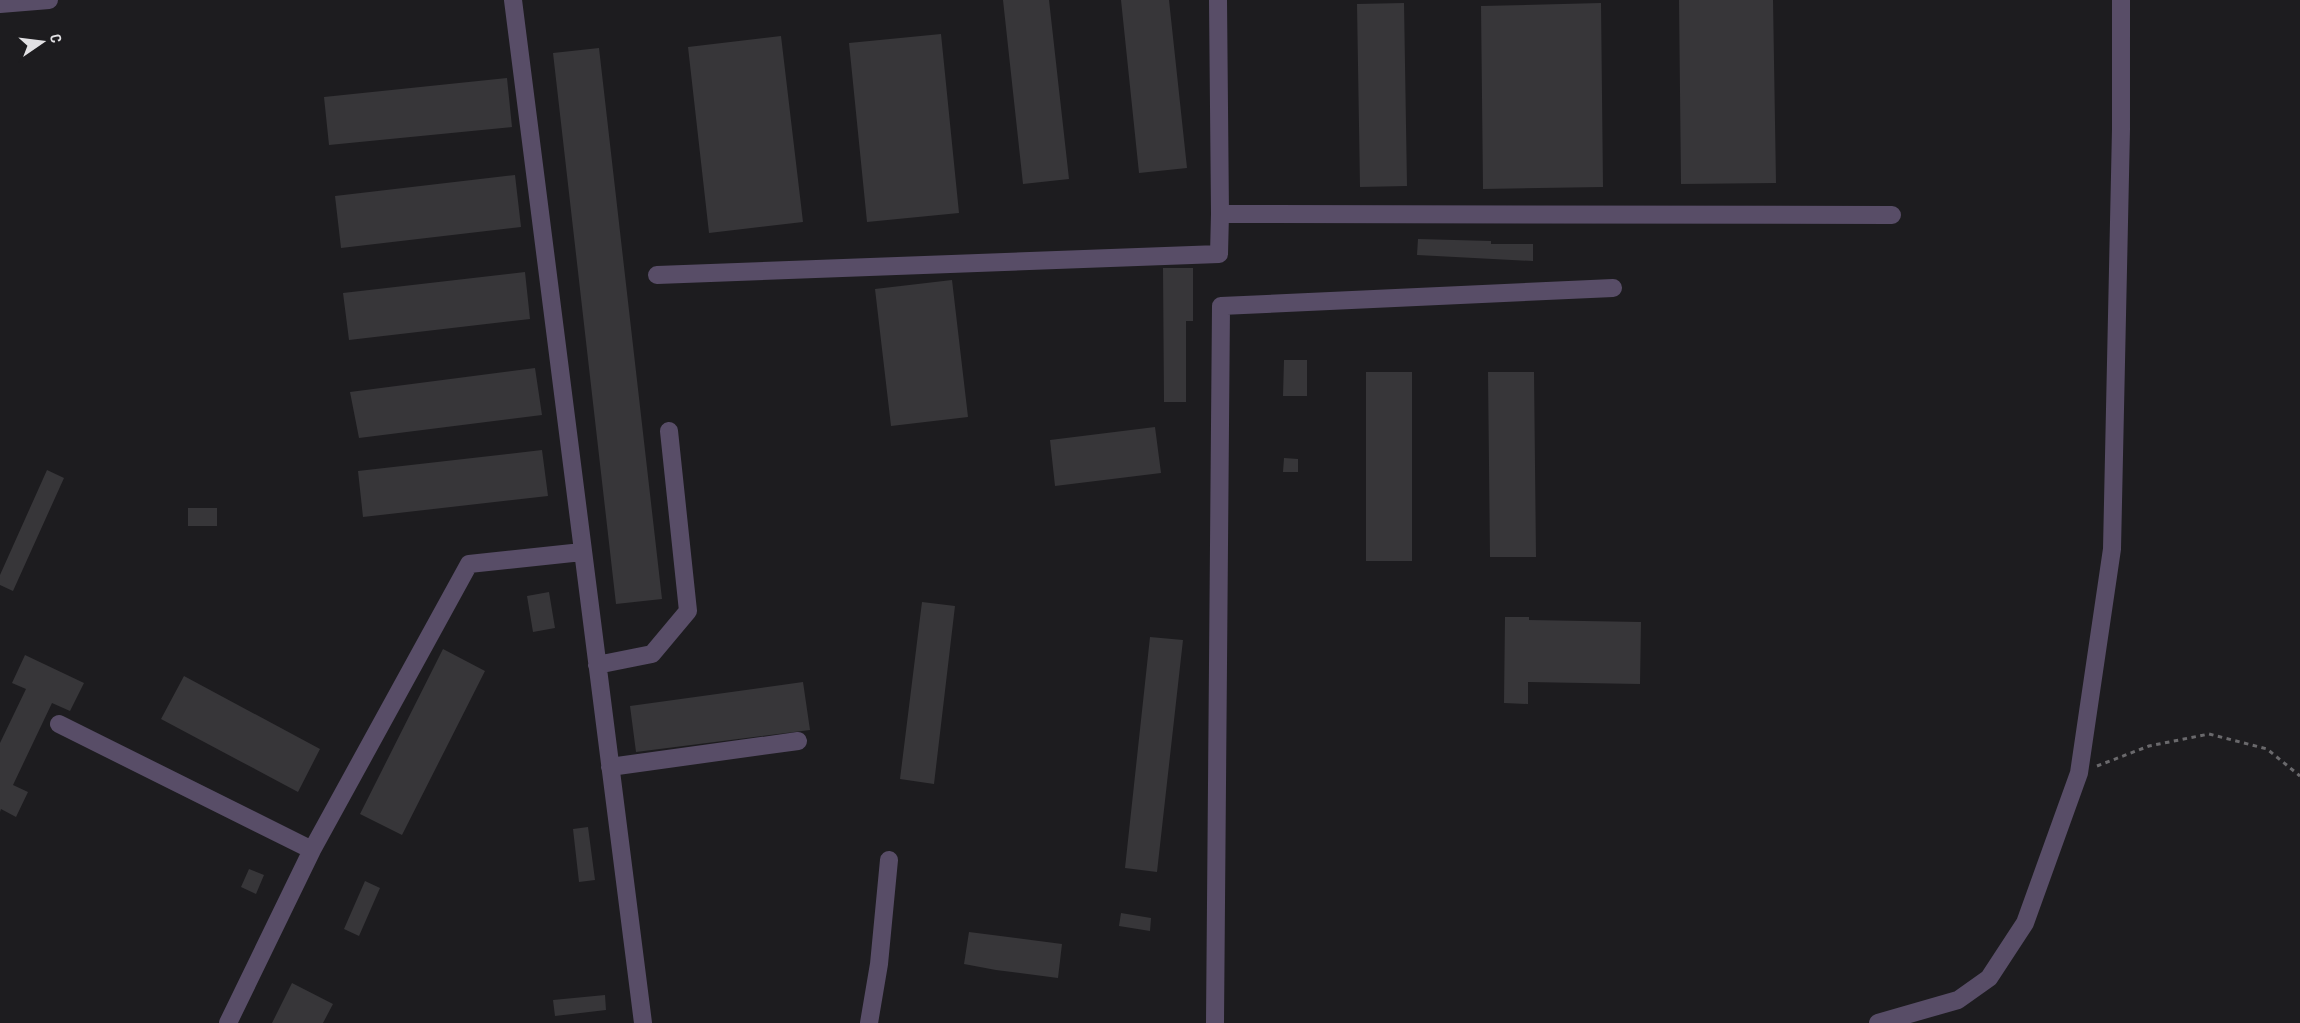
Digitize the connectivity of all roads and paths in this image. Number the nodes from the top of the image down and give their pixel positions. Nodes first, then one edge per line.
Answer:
1 (49, 0) edge
2 (513, 0) edge
3 (1218, 0) edge
4 (2121, 0) edge
5 (0, 4) edge
6 (1220, 214) junction
7 (1892, 215) dead end
8 (657, 274) dead end
9 (1613, 288) dead end
10 (669, 431) dead end
11 (582, 552) junction
12 (597, 665) junction
13 (59, 723) dead end
14 (798, 741) dead end
15 (610, 767) junction
16 (2079, 773) junction
17 (2300, 776) edge
18 (312, 850) junction
19 (889, 860) dead end
20 (228, 1023) edge
21 (643, 1023) edge
22 (869, 1023) edge
23 (1215, 1023) edge
24 (1878, 1023) edge

1 - 5 street
2 - 11 street
3 - 6 street
4 - 16 street
6 - 7 street
6 - 8 street
9 - 23 street
10 - 12 street
11 - 12 street
11 - 18 street
12 - 15 street
13 - 18 street
14 - 15 street
15 - 21 street
16 - 17 path
16 - 24 street
18 - 20 street
19 - 22 street

